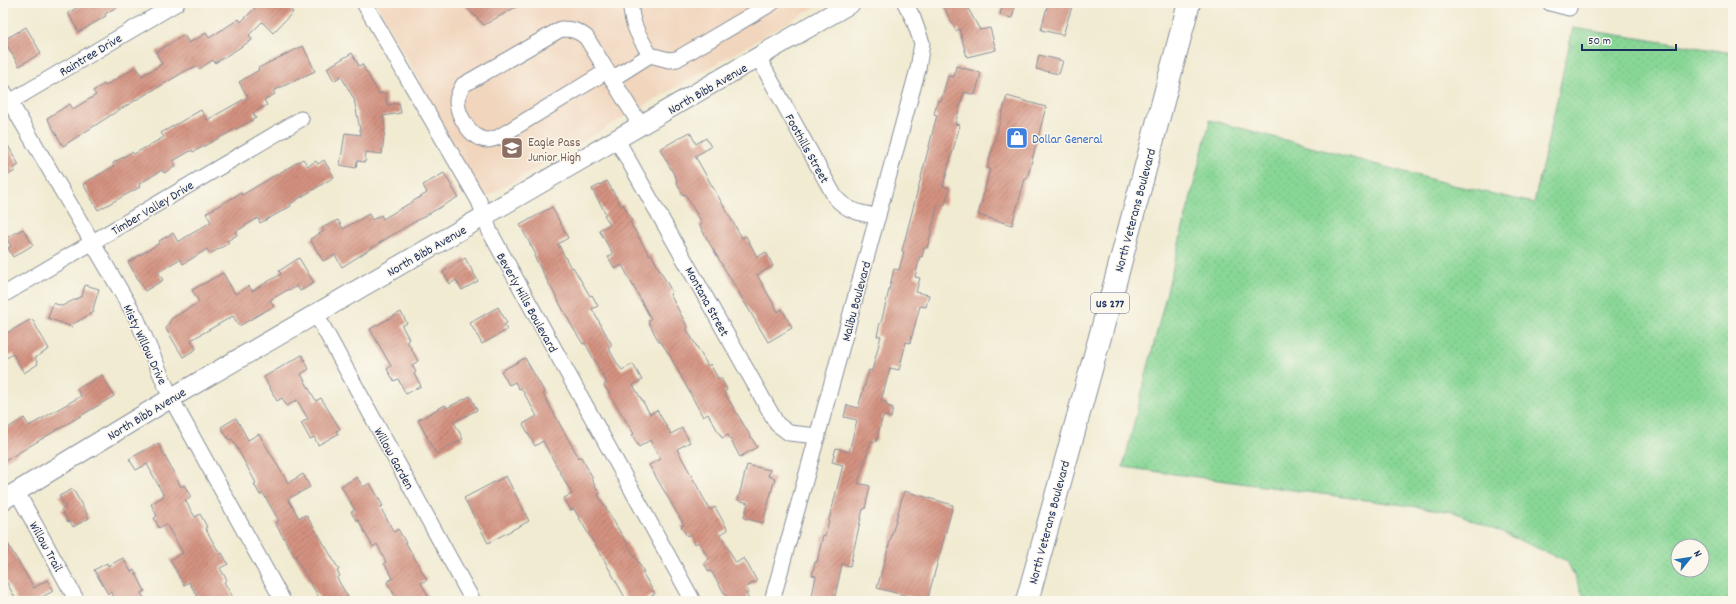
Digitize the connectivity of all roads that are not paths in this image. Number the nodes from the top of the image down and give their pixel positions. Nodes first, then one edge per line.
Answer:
1 (177, 3) edge
2 (364, 3) edge
3 (631, 3) edge
4 (772, 3) edge
5 (851, 3) edge
6 (905, 3) edge
7 (1189, 3) edge
8 (1550, 3) edge
9 (1569, 8) dead end
10 (650, 55) junction
11 (758, 57) junction
12 (610, 75) junction
13 (5, 99) edge
14 (301, 119) dead end
15 (641, 126) junction
16 (617, 140) junction
17 (485, 216) junction
18 (878, 216) junction
19 (93, 242) junction
20 (3, 295) edge
21 (316, 314) junction
22 (171, 398) junction
23 (818, 436) junction
24 (10, 496) edge
25 (77, 601) edge
26 (283, 601) edge
27 (474, 601) edge
28 (693, 601) edge
29 (772, 601) edge
30 (1027, 601) edge

1 - 13 street, Raintree Drive
2 - 17 street, Beverly Hills Boulevard
3 - 10 street
4 - 10 street
5 - 11 main road, North Bibb Avenue
6 - 18 street, Malibu Boulevard
7 - 30 highway, North Veterans Boulevard / US 277
8 - 9 street
10 - 12 street
11 - 15 main road, North Bibb Avenue
11 - 18 street, Foothills Street
12 - 12 street
12 - 15 street
13 - 19 street, Misty Willow Drive
14 - 19 street, Timber Valley Drive
15 - 16 main road, North Bibb Avenue
16 - 17 main road, North Bibb Avenue
16 - 23 street, Montana Street
17 - 21 main road, North Bibb Avenue
17 - 28 street, Beverly Hills Boulevard
18 - 23 street, Malibu Boulevard
19 - 20 street, Timber Valley Drive
19 - 22 street, Misty Willow Drive
21 - 22 main road, North Bibb Avenue
21 - 27 street, Willow Garden
22 - 24 main road, North Bibb Avenue
22 - 26 street, Misty Willow Drive
23 - 29 street, Malibu Boulevard
24 - 25 street, Willow Trail

